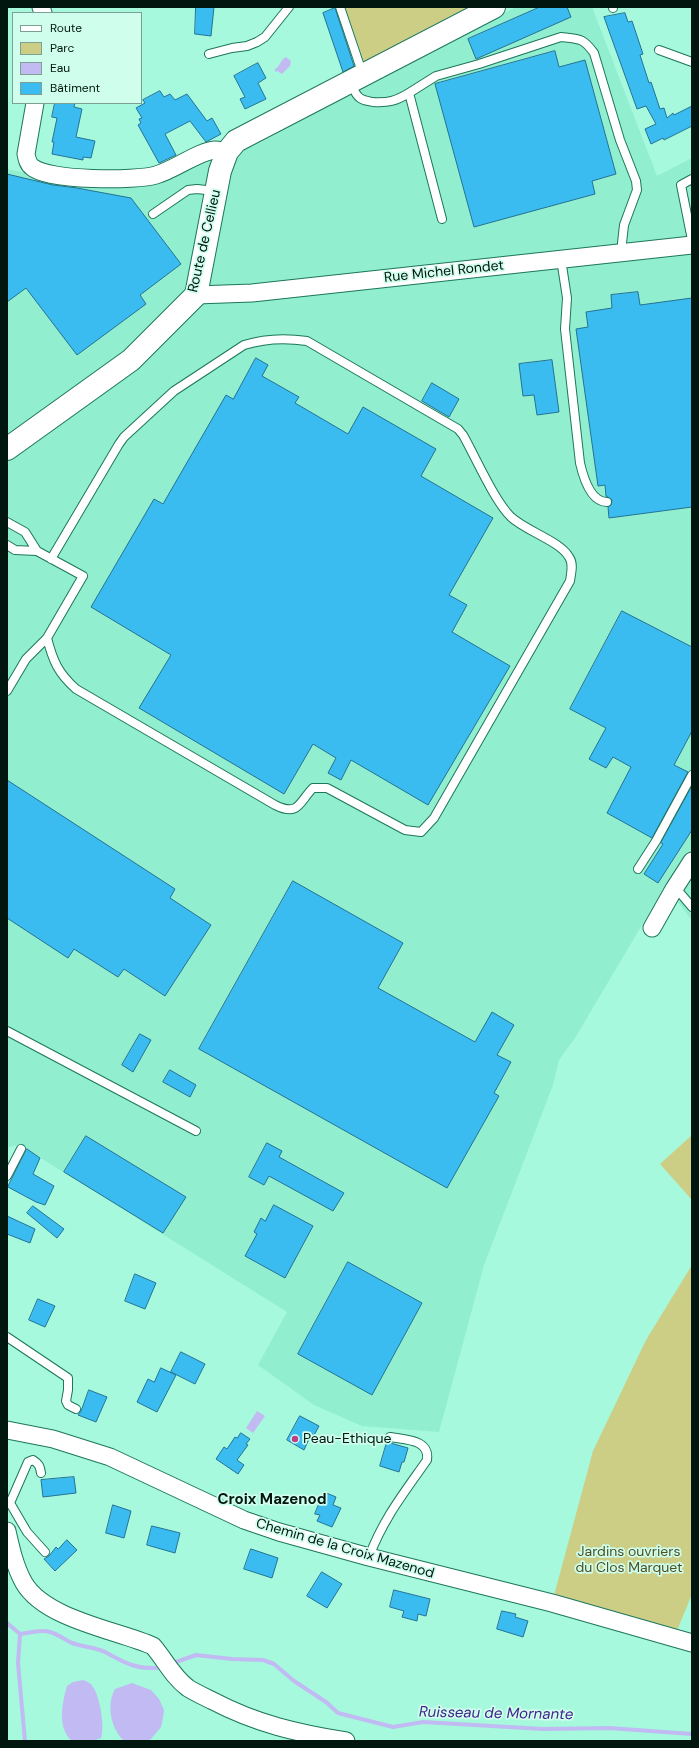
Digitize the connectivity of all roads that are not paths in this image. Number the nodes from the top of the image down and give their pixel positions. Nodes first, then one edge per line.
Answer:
1 (289, 7) edge
2 (340, 7) edge
3 (494, 7) edge
4 (659, 50) dead end
5 (209, 54) dead end
6 (692, 62) edge
7 (357, 79) junction
8 (409, 93) junction
9 (35, 104) edge
10 (227, 152) junction
11 (692, 179) edge
12 (216, 192) junction
13 (153, 214) dead end
14 (442, 219) dead end
15 (692, 240) edge
16 (692, 245) edge
17 (623, 253) junction
18 (561, 260) junction
19 (196, 295) junction
20 (7, 449) edge
21 (607, 502) dead end
22 (7, 522) edge
23 (7, 545) edge
24 (37, 551) junction
25 (51, 559) junction
26 (47, 638) junction
27 (7, 692) edge
28 (692, 775) edge
29 (638, 869) dead end
30 (689, 872) edge
31 (674, 889) junction
32 (692, 907) edge
33 (652, 928) dead end
34 (7, 1031) edge
35 (196, 1131) dead end
36 (21, 1149) dead end
37 (7, 1176) edge
38 (7, 1337) edge
39 (76, 1409) dead end
40 (7, 1430) edge
41 (390, 1437) dead end
42 (41, 1473) dead end
43 (9, 1504) edge
44 (7, 1531) edge
45 (45, 1552) dead end
46 (369, 1557) junction
47 (692, 1643) edge
48 (346, 1741) edge

1 - 5 lane
2 - 7 lane
3 - 7 street, Route de Cellieu
4 - 6 lane
7 - 8 lane
7 - 10 street, Route de Cellieu
8 - 14 lane
8 - 17 lane
9 - 10 street
10 - 12 street, Route de Cellieu
11 - 15 lane
12 - 13 lane
12 - 19 street, Route de Cellieu
16 - 17 street, Rue Michel Rondet
17 - 18 street, Rue Michel Rondet
18 - 19 street, Rue Michel Rondet
18 - 21 lane
19 - 20 street, Route de Cellieu
22 - 24 lane
23 - 24 lane
24 - 25 lane
25 - 26 lane
25 - 26 lane
26 - 27 lane
28 - 29 lane
30 - 31 street
31 - 32 lane
31 - 33 street
34 - 35 lane
36 - 37 lane
38 - 39 lane
40 - 46 street, Chemin de la Croix Mazenod
41 - 46 lane
42 - 43 lane
43 - 45 lane
44 - 48 street
46 - 47 street, Chemin de la Croix Mazenod

